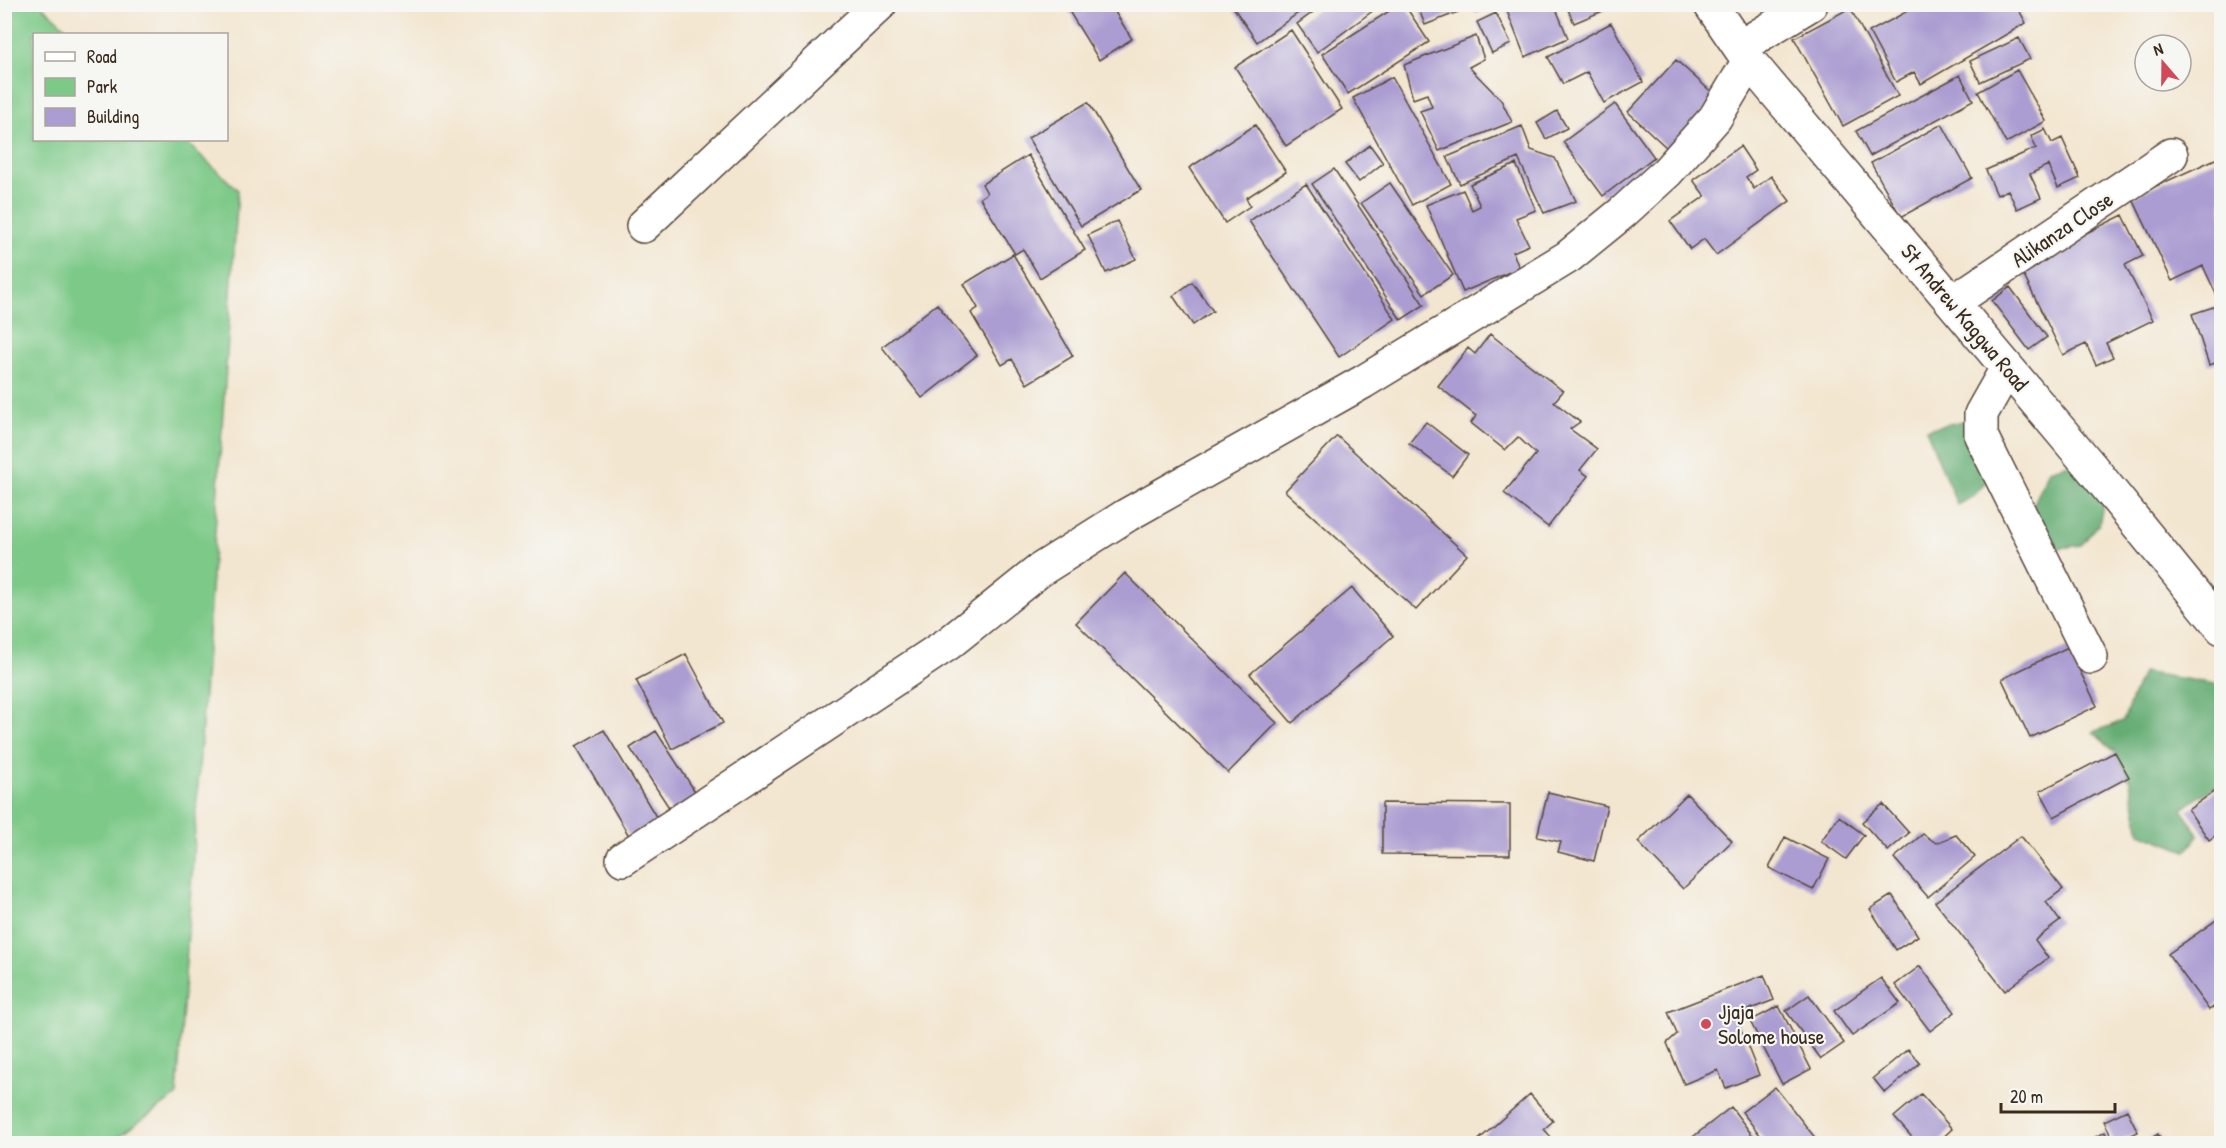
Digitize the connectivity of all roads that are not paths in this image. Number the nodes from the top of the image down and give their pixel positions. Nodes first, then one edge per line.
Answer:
1 (880, 4) edge
2 (1710, 4) edge
3 (1811, 4) edge
4 (1745, 54) junction
5 (2171, 155) dead end
6 (643, 226) dead end
7 (1953, 302) junction
8 (2007, 368) junction
9 (2222, 628) edge
10 (2091, 657) dead end
11 (623, 859) dead end

1 - 6 street
2 - 4 street, St Andrew Kaggwa Road
3 - 4 street
4 - 7 street, St Andrew Kaggwa Road
4 - 11 street
5 - 7 street, Alikanza Close
7 - 8 street, St Andrew Kaggwa Road
8 - 9 street, St Andrew Kaggwa Road
8 - 10 street

